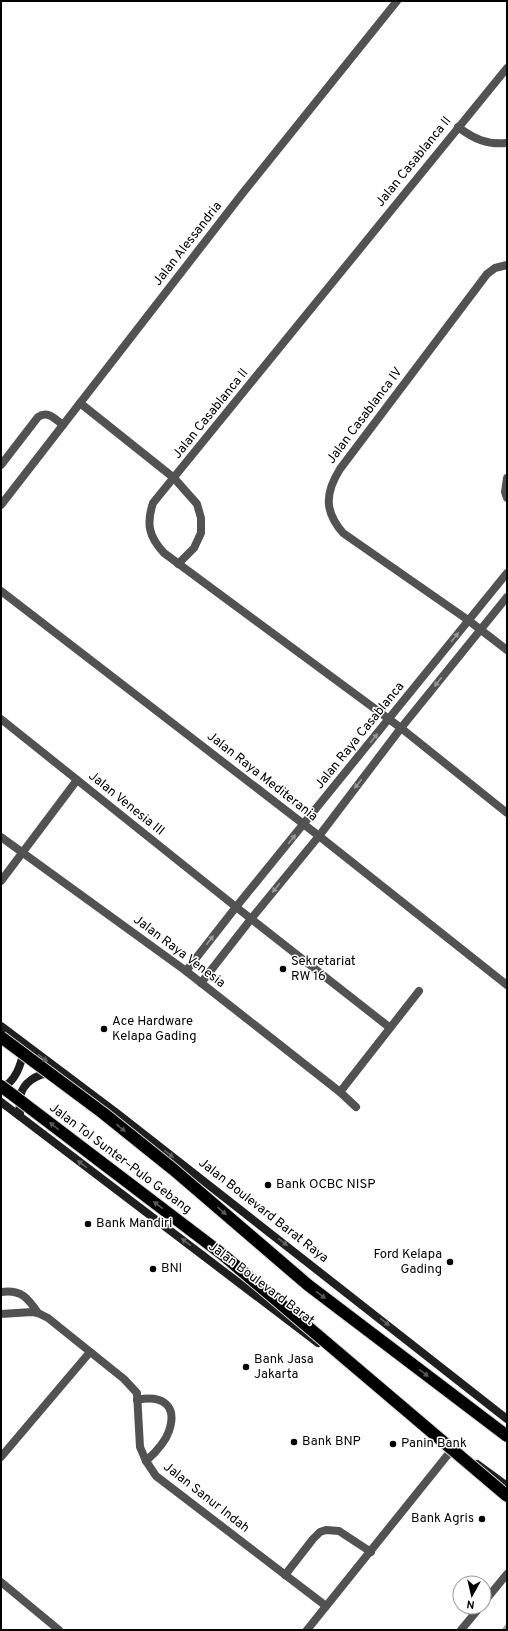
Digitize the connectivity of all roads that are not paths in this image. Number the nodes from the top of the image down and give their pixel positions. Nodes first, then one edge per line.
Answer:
1 (397, 1) edge
2 (505, 74) edge
3 (458, 127) junction
4 (507, 144) edge
5 (507, 266) edge
6 (80, 403) junction
7 (63, 425) junction
8 (1, 465) edge
9 (174, 478) junction
10 (507, 478) edge
11 (507, 498) edge
12 (1, 505) edge
13 (178, 564) junction
14 (507, 573) edge
15 (1, 591) edge
16 (507, 597) edge
17 (468, 620) junction
18 (480, 629) junction
19 (507, 650) edge
20 (1, 719) edge
21 (389, 719) junction
22 (401, 728) junction
23 (78, 780) junction
24 (507, 813) edge
25 (304, 824) junction
26 (1, 836) edge
27 (318, 836) junction
28 (21, 854) junction
29 (1, 881) edge
30 (236, 907) junction
31 (251, 919) junction
32 (186, 971) junction
33 (201, 983) junction
34 (507, 985) edge
35 (419, 990) dead end
36 (1, 1026) edge
37 (389, 1027) junction
38 (1, 1037) edge
39 (25, 1043) junction
40 (63, 1073) junction
41 (1, 1087) edge
42 (340, 1092) junction
43 (1, 1102) edge
44 (356, 1107) dead end
45 (20, 1116) junction
46 (1, 1292) edge
47 (38, 1313) junction
48 (1, 1314) edge
49 (90, 1352) junction
50 (137, 1400) junction
51 (507, 1419) edge
52 (507, 1436) edge
53 (454, 1447) junction
54 (1, 1457) edge
55 (146, 1461) junction
56 (507, 1486) edge
57 (507, 1496) edge
58 (371, 1552) junction
59 (285, 1574) junction
60 (507, 1574) edge
61 (1, 1582) edge
62 (492, 1592) edge
63 (326, 1606) junction
64 (473, 1615) edge
65 (59, 1630) edge
66 (307, 1630) edge
67 (461, 1630) edge

1 - 6 street, Jalan Alessandria
2 - 3 street, Jalan Casablanca II
3 - 4 street
3 - 9 street, Jalan Casablanca II
5 - 17 street, Jalan Casablanca IV
6 - 7 street, Jalan Alessandria
6 - 9 street
7 - 8 street
7 - 12 street, Jalan Alessandria
9 - 13 street
9 - 13 street, Jalan Casablanca II
10 - 11 street
13 - 21 street, Jalan Casablanca II
14 - 17 street, Jalan Raya Casablanca
15 - 25 street, Jalan Raya Mediterania
16 - 18 street, Jalan Raya Casablanca
17 - 18 street, Jalan Casablanca IV
21 -> 17 street, Jalan Raya Casablanca
18 - 19 street, Jalan Casablanca IV
18 -> 22 street, Jalan Raya Casablanca
20 - 23 street, Jalan Venesia III
21 - 22 street, Jalan Casablanca II
25 -> 21 street, Jalan Raya Casablanca
22 - 24 street, Jalan Casablanca II
22 -> 27 street, Jalan Raya Casablanca
23 - 28 street
23 - 30 street, Jalan Venesia III
25 - 27 street, Jalan Raya Mediterania
30 -> 25 street, Jalan Raya Casablanca
26 - 28 street, Jalan Raya Venesia
27 -> 31 street, Jalan Raya Casablanca
27 - 34 street, Jalan Raya Mediterania
28 - 29 street
28 - 32 street, Jalan Raya Venesia
30 - 31 street, Jalan Venesia III
32 -> 30 street, Jalan Raya Casablanca
31 - 33 street, Jalan Raya Casablanca
31 - 37 street, Jalan Venesia III
32 - 33 street, Jalan Raya Venesia
33 - 42 street, Jalan Raya Venesia
35 - 37 street
36 - 39 main road, Jalan Boulevard Barat Raya
37 - 42 street
38 -> 52 highway, bridge
39 -> 40 main road, Jalan Boulevard Barat Raya
39 - 41 main road
40 - 45 main road
40 -> 51 main road, Jalan Boulevard Barat Raya
57 -> 41 highway, Jalan Tol Sunter–Pulo Gebang, bridge
42 - 44 street, Jalan Raya Venesia
43 - 45 main road, Jalan Boulevard Barat
53 -> 45 main road, Jalan Boulevard Barat
46 - 47 street
47 - 48 street
47 - 49 street, Jalan Sanur Indah
49 - 50 street, Jalan Sanur Indah
49 - 54 street
50 - 55 street, Jalan Sanur Indah
50 - 55 street
53 - 56 main road, Jalan Boulevard Barat
53 - 58 street
55 - 59 street, Jalan Sanur Indah
58 - 59 street
58 - 63 street
59 - 63 street, Jalan Sanur Indah
60 - 62 street
61 - 65 street
63 - 66 street
64 - 67 street

